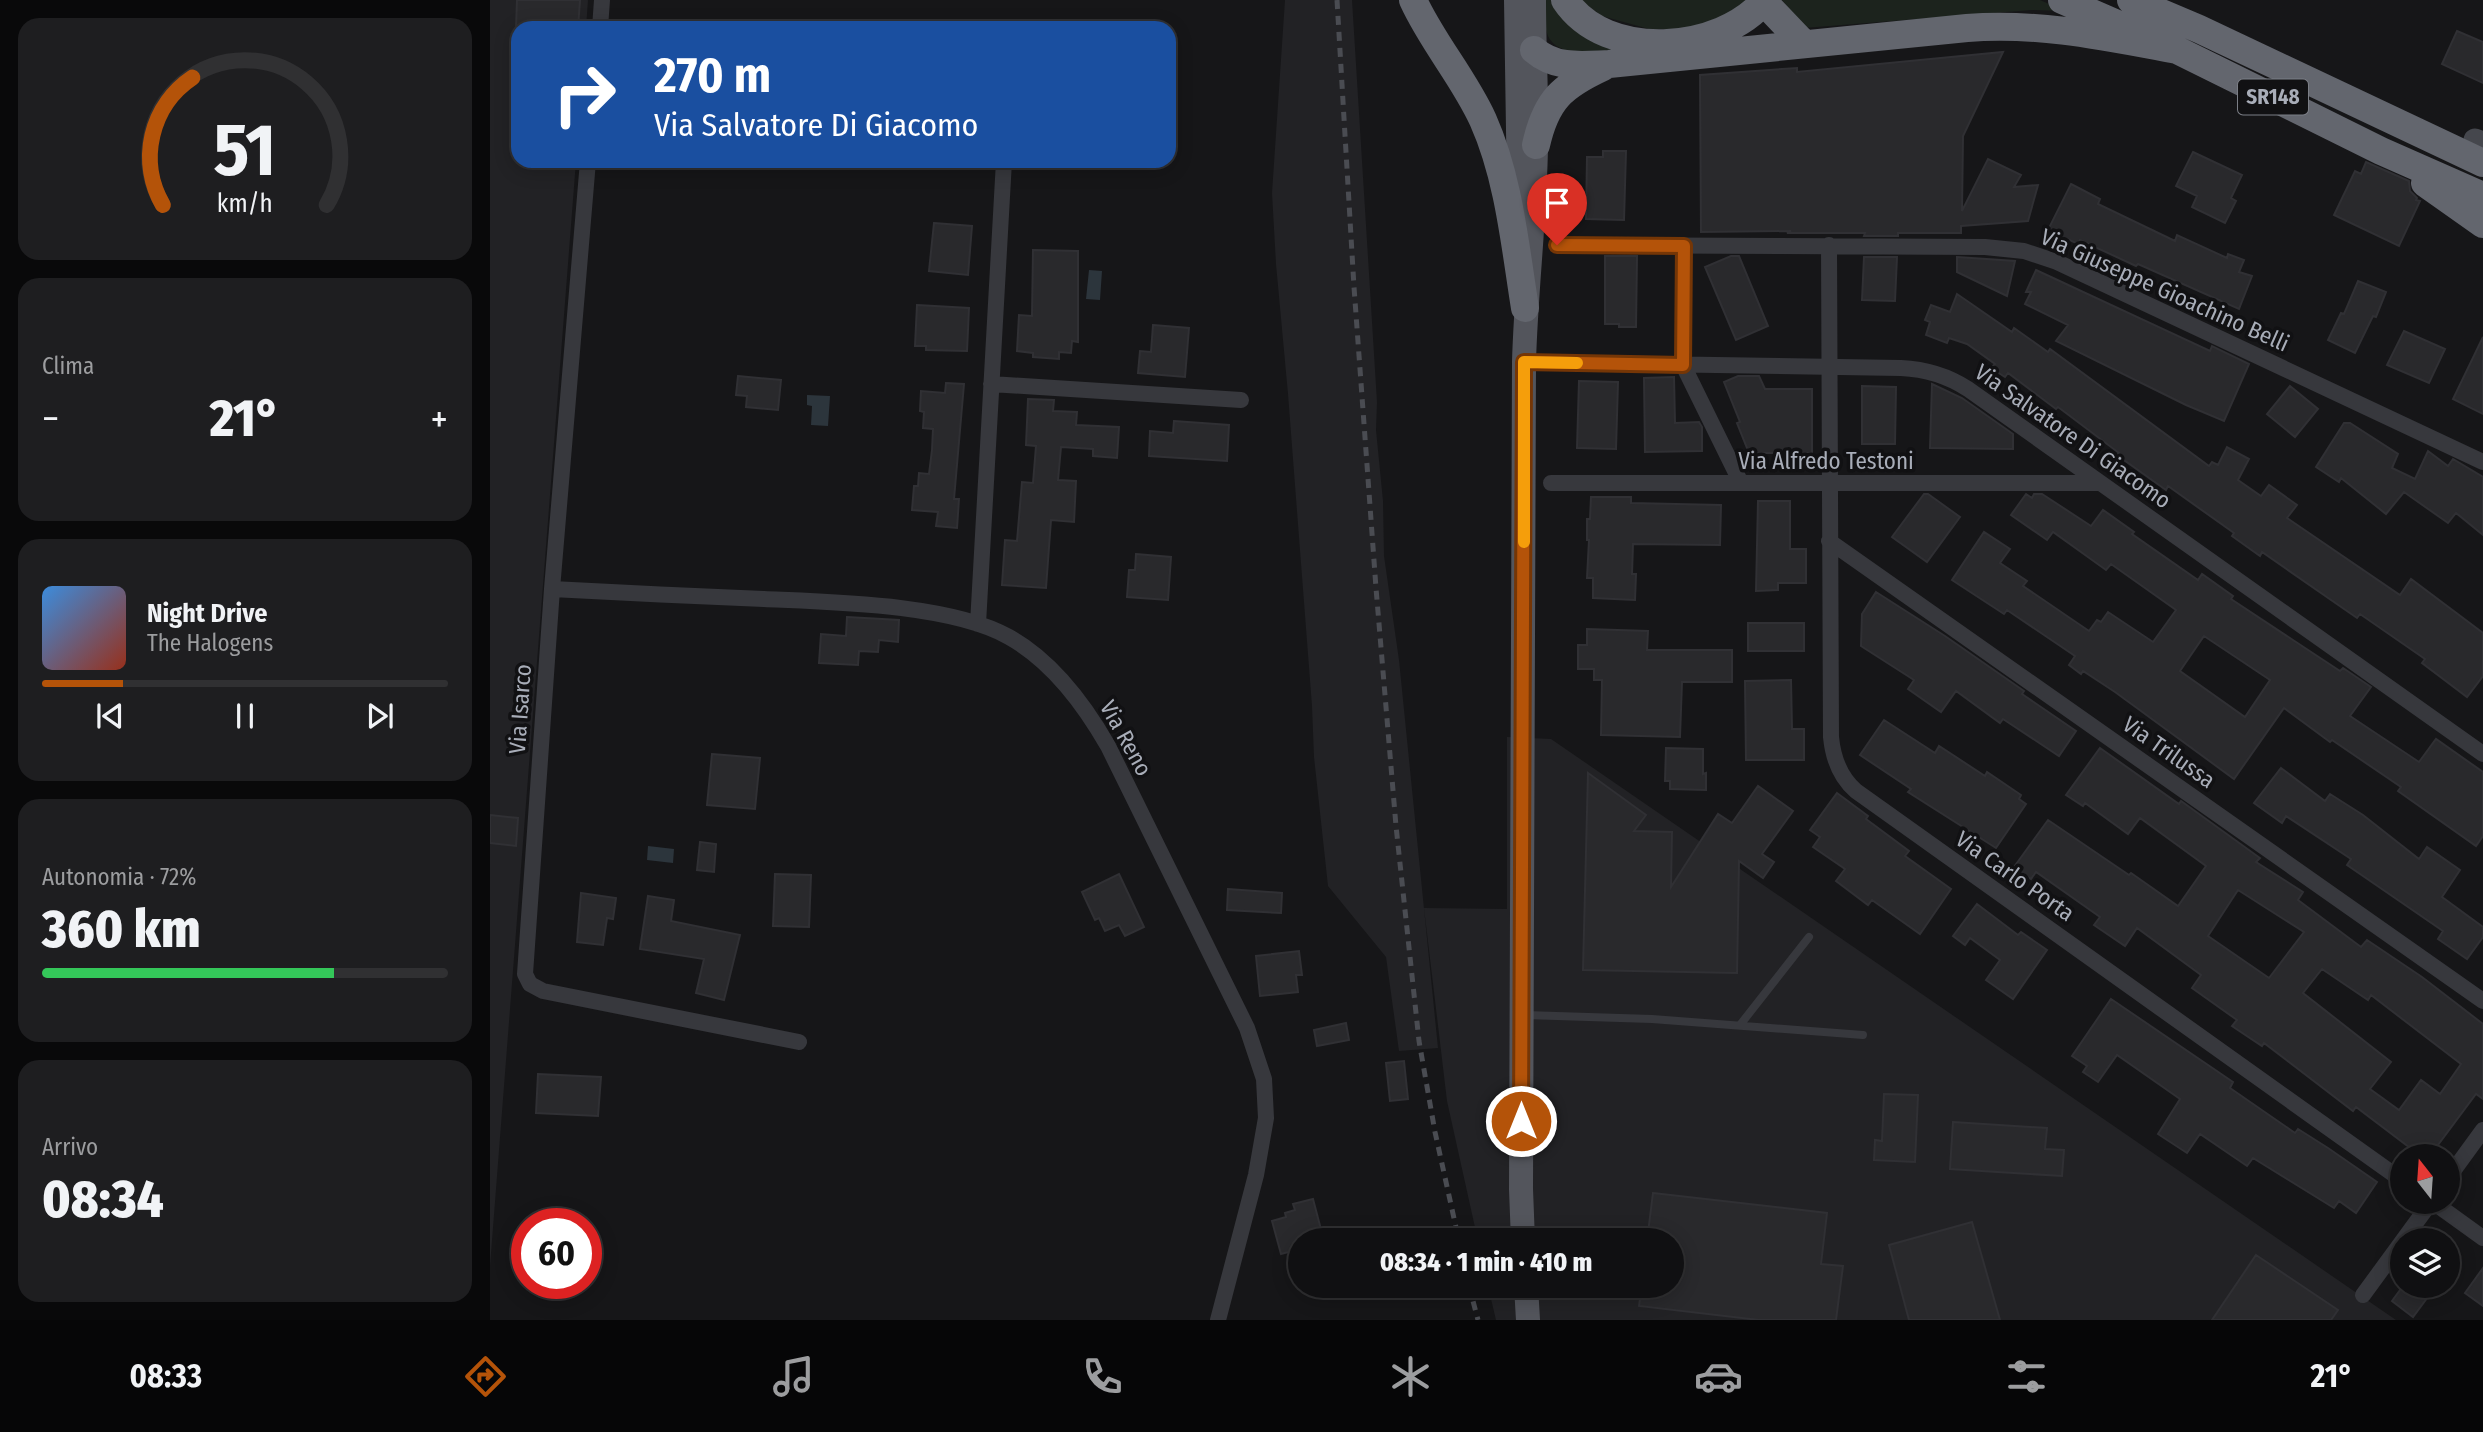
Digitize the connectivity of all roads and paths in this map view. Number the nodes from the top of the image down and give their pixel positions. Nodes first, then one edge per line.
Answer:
1 (602, 0) edge
2 (1413, 0) edge
3 (1516, 0) edge
4 (1524, 0) edge
5 (1534, 0) edge
6 (1565, 0) edge
7 (2062, 0) edge
8 (2131, 0) edge
9 (2157, 0) edge
10 (1764, 1) edge
11 (600, 21) edge
12 (2199, 29) junction
13 (1802, 43) junction
14 (1534, 50) junction
15 (2177, 50) junction
16 (1609, 64) junction
17 (1536, 145) junction
18 (2481, 149) edge
19 (2381, 151) junction
20 (587, 168) edge
21 (1004, 168) edge
22 (2483, 196) edge
23 (2483, 224) edge
24 (1557, 245) dead end
25 (1829, 245) junction
26 (1684, 246) junction
27 (1525, 308) junction
28 (1524, 362) junction
29 (1683, 365) junction
30 (1830, 366) junction
31 (991, 384) junction
32 (1241, 400) dead end
33 (2483, 462) edge
34 (1551, 483) dead end
35 (1741, 483) junction
36 (2100, 483) junction
37 (1829, 484) junction
38 (1829, 541) junction
39 (552, 589) junction
40 (978, 624) junction
41 (2483, 754) edge
42 (1809, 937) dead end
43 (2483, 1000) edge
44 (1522, 1015) junction
45 (1740, 1025) junction
46 (1863, 1035) dead end
47 (799, 1042) dead end
48 (2483, 1130) edge
49 (2460, 1162) edge
50 (2390, 1172) edge
51 (2423, 1214) edge
52 (2449, 1214) edge
53 (1522, 1228) edge
54 (2483, 1238) edge
55 (2363, 1295) dead end
56 (1527, 1298) edge
57 (1218, 1320) edge
58 (1528, 1320) edge

1 - 11 street
2 - 27 highway
3 - 27 main road
4 - 14 main road
5 - 14 main road
6 - 10 highway
7 - 15 highway, SR148
8 - 12 highway, SR148
9 - 12 highway
10 - 13 highway
12 - 18 highway, SR148
13 - 15 highway
13 - 16 highway
14 - 16 highway
14 - 17 main road
15 - 19 highway, SR148
16 - 17 highway
17 - 27 main road
19 - 22 highway, SR148
19 - 23 highway
20 - 39 street, Via Isarco
21 - 31 street
24 - 26 street, Via Giuseppe Gioachino Belli
25 - 26 street, Via Giuseppe Gioachino Belli
25 - 30 street, Via Carlo Porta
25 - 33 street, Via Giuseppe Gioachino Belli
26 - 29 street
27 - 28 main road
28 - 29 street, Via Salvatore Di Giacomo
28 - 44 main road
29 - 30 street, Via Salvatore Di Giacomo
29 - 35 street
30 - 36 street, Via Salvatore Di Giacomo
30 - 37 street, Via Carlo Porta
31 - 32 street
31 - 40 street
34 - 35 street, Via Alfredo Testoni
35 - 37 street, Via Alfredo Testoni
36 - 37 street, Via Alfredo Testoni
36 - 41 street, Via Salvatore Di Giacomo
37 - 38 street, Via Carlo Porta
38 - 43 street, Via Trilussa
38 - 50 street, Via Carlo Porta
39 - 40 street, Via Reno
39 - 47 street, Via Isarco
40 - 57 street, Via Reno
42 - 45 lane
44 - 45 lane
44 - 53 main road
45 - 46 lane
48 - 49 street
51 - 55 street
52 - 54 street
56 - 58 main road

